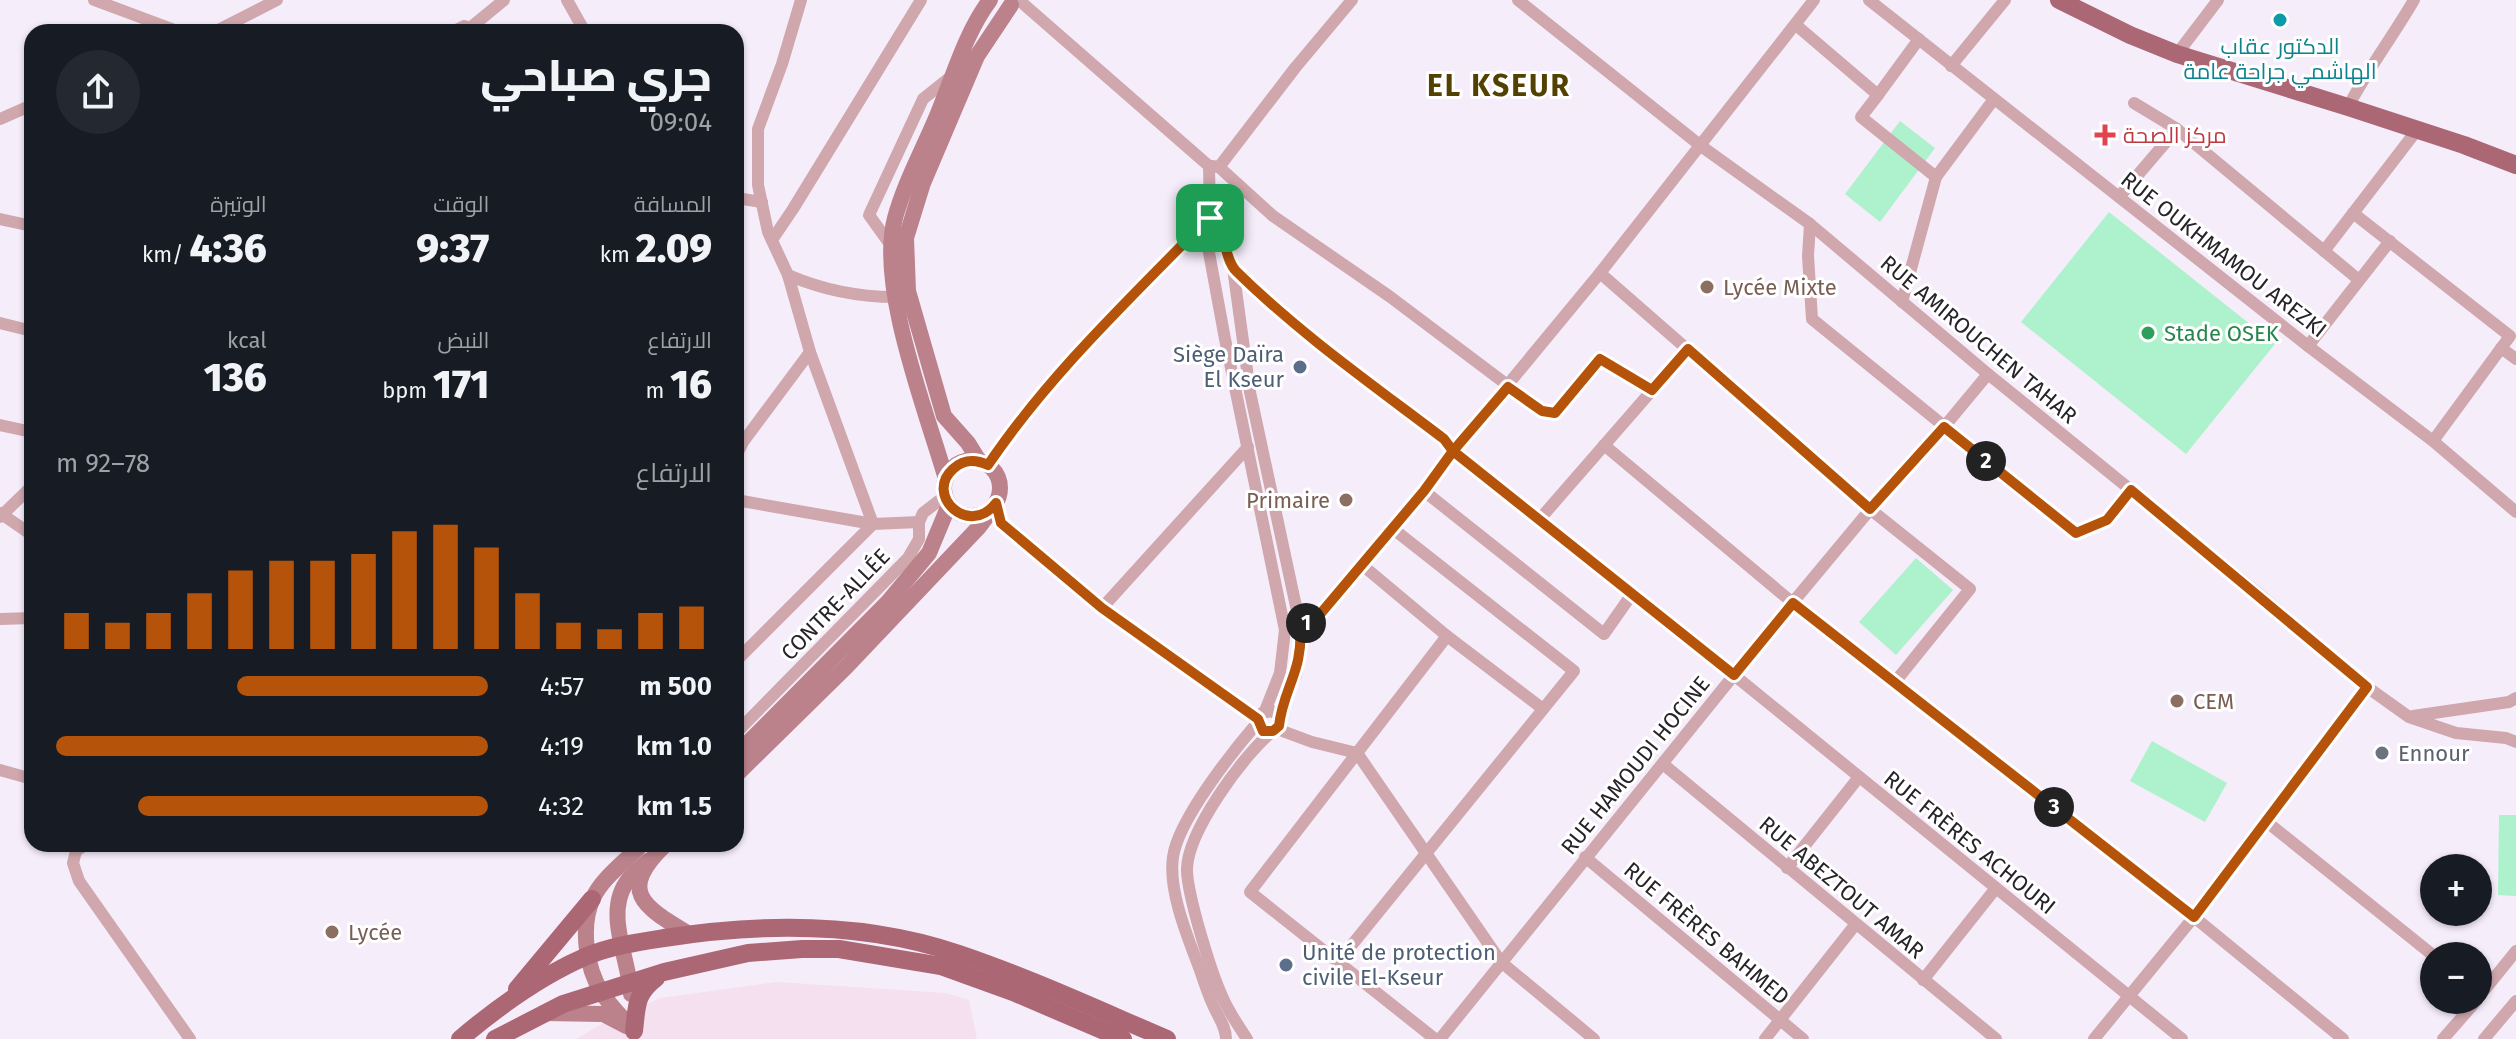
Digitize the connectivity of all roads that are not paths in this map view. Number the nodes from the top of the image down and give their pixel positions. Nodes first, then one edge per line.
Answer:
1 (94, 0) edge
2 (277, 0) edge
3 (504, 0) edge
4 (567, 0) edge
5 (801, 0) edge
6 (921, 0) edge
7 (990, 0) edge
8 (1352, 0) edge
9 (1518, 0) edge
10 (1814, 0) edge
11 (1869, 0) edge
12 (2005, 0) edge
13 (2059, 0) edge
14 (2218, 0) edge
15 (2414, 0) edge
16 (1013, 1) edge
17 (158, 24) edge
18 (230, 24) edge
19 (477, 24) edge
20 (580, 24) edge
21 (1796, 25) junction
22 (1919, 39) junction
23 (2177, 54) junction
24 (1951, 66) junction
25 (953, 75) junction
26 (1878, 95) junction
27 (1994, 99) junction
28 (2134, 103) dead end
29 (2348, 107) junction
30 (24, 108) edge
31 (0, 119) edge
32 (2177, 129) junction
33 (2417, 130) junction
34 (1701, 146) junction
35 (2516, 165) edge
36 (1214, 167) junction
37 (1936, 177) junction
38 (2119, 197) junction
39 (744, 199) edge
40 (762, 202) junction
41 (2353, 213) junction
42 (0, 219) edge
43 (24, 224) edge
44 (1810, 224) junction
45 (1211, 225) junction
46 (772, 240) junction
47 (2390, 241) junction
48 (892, 247) junction
49 (2324, 251) junction
50 (1233, 268) junction
51 (1600, 273) junction
52 (788, 275) junction
53 (2359, 280) junction
54 (895, 297) junction
55 (1902, 302) junction
56 (0, 323) edge
57 (24, 329) edge
58 (2308, 346) junction
59 (2501, 348) junction
60 (1688, 349) junction
61 (810, 352) junction
62 (2516, 359) edge
63 (1988, 374) junction
64 (1508, 387) junction
65 (1652, 390) junction
66 (0, 425) edge
67 (1944, 427) junction
68 (24, 430) edge
69 (744, 441) edge
70 (2433, 441) junction
71 (1604, 445) junction
72 (1248, 447) junction
73 (1453, 451) junction
74 (984, 463) junction
75 (946, 479) junction
76 (2131, 490) junction
77 (1424, 491) junction
78 (24, 493) edge
79 (947, 500) junction
80 (744, 501) edge
81 (995, 505) junction
82 (1870, 509) junction
83 (2516, 512) edge
84 (1, 515) edge
85 (1539, 520) junction
86 (919, 522) junction
87 (873, 524) junction
88 (1392, 528) junction
89 (24, 530) edge
90 (1361, 564) junction
91 (1632, 594) junction
92 (1793, 603) junction
93 (1102, 608) junction
94 (24, 618) edge
95 (0, 619) edge
96 (1300, 625) junction
97 (1285, 630) junction
98 (1447, 636) junction
99 (744, 653) edge
100 (1734, 675) junction
101 (1895, 682) junction
102 (2367, 687) junction
103 (2516, 698) edge
104 (1543, 709) junction
105 (2409, 717) junction
106 (1268, 721) junction
107 (744, 725) edge
108 (2516, 742) edge
109 (744, 747) edge
110 (1357, 753) junction
111 (1663, 764) junction
112 (744, 767) edge
113 (0, 770) edge
114 (24, 777) edge
115 (1859, 777) junction
116 (2267, 822) junction
117 (76, 852) edge
118 (634, 852) edge
119 (658, 852) edge
120 (1426, 853) junction
121 (1585, 857) junction
122 (648, 861) junction
123 (1787, 868) junction
124 (1996, 888) junction
125 (592, 899) junction
126 (2194, 917) junction
127 (1855, 925) junction
128 (689, 934) junction
129 (623, 945) junction
130 (2420, 945) edge
131 (2516, 951) edge
132 (588, 956) junction
133 (1338, 962) junction
134 (1501, 962) junction
135 (664, 972) junction
136 (1923, 980) junction
137 (2492, 980) edge
138 (630, 983) junction
139 (601, 992) junction
140 (2129, 996) junction
141 (510, 998) junction
142 (2516, 1001) edge
143 (544, 1013) junction
144 (2464, 1014) edge
145 (1781, 1021) junction
146 (636, 1035) edge
147 (190, 1039) edge
148 (460, 1039) edge
149 (495, 1039) edge
150 (1123, 1039) edge
151 (1167, 1039) edge
152 (1226, 1039) edge
153 (1247, 1039) edge
154 (1438, 1039) edge
155 (1594, 1039) edge
156 (1765, 1039) edge
157 (1803, 1039) edge
158 (1996, 1039) edge
159 (2094, 1039) edge
160 (2182, 1039) edge
161 (2343, 1039) edge
162 (2443, 1039) edge
163 (2484, 1039) edge

1 - 17 street
2 - 18 street
3 - 19 street
4 - 20 street
5 - 40 street
6 - 46 street
7 - 25 main road
8 - 36 street
9 - 34 street, RUE AMIROUCHEN TAHAR
10 - 21 street
11 - 22 street, RUE OUKHMAMOU AREZKI
12 - 24 street
13 - 23 main road
14 - 23 street
15 - 29 street
16 - 36 street
16 - 74 main road
21 - 26 street
21 - 34 street
22 - 24 street, RUE OUKHMAMOU AREZKI
22 - 26 street
23 - 29 main road
24 - 27 street, RUE OUKHMAMOU AREZKI
25 - 48 main road
25 - 48 street
26 - 37 street
27 - 37 street
27 - 38 street, RUE OUKHMAMOU AREZKI
28 - 32 street
29 - 33 main road
30 - 31 street
32 - 38 street
32 - 49 street
33 - 35 main road
33 - 41 street
34 - 44 street, RUE AMIROUCHEN TAHAR
34 - 51 street
36 - 45 street
36 - 64 street
37 - 55 street
38 - 58 street, RUE OUKHMAMOU AREZKI
39 - 40 street
40 - 46 street
41 - 47 street
41 - 49 street
42 - 43 street
44 - 55 street, RUE AMIROUCHEN TAHAR
44 - 67 street
45 - 50 street
45 - 72 street
45 - 74 street
46 - 52 street
47 - 53 street
47 - 59 street
48 - 54 main road
49 - 53 street
50 - 73 street, RUE FRÈRES ACHOURI
50 - 96 street
51 - 60 street
51 - 64 street
52 - 54 street
52 - 61 street
53 - 58 street
54 - 75 main road
55 - 63 street, RUE AMIROUCHEN TAHAR
56 - 57 street
58 - 70 street, RUE OUKHMAMOU AREZKI
59 - 62 street
59 - 70 street
60 - 65 street
60 - 82 street
61 - 69 street
61 - 87 street
63 - 67 street, RUE HAMOUDI HOCINE
63 - 76 street, RUE AMIROUCHEN TAHAR
64 - 65 street
64 - 73 street
65 - 71 street
66 - 68 street
67 - 76 street
67 - 82 street, RUE HAMOUDI HOCINE
70 - 83 street, RUE OUKHMAMOU AREZKI
71 - 85 street
71 - 92 street
72 - 93 street
72 - 97 street
73 - 77 street
73 - 85 street, RUE FRÈRES ACHOURI
74 - 75 main road
74 - 81 main road
75 - 79 main road
76 - 102 street, RUE AMIROUCHEN TAHAR
77 - 88 street
77 - 91 street
78 - 84 street
79 - 81 main road
79 - 86 street, CONTRE-ALLÉE
79 - 109 main road
80 - 87 street
81 - 93 street
81 - 112 main road
82 - 92 street, RUE HAMOUDI HOCINE
82 - 101 street
84 - 89 street
85 - 91 street, RUE FRÈRES ACHOURI
86 - 87 street
86 - 107 street, CONTRE-ALLÉE
87 - 99 street
88 - 90 street
88 - 104 street
90 - 96 street
90 - 98 street
91 - 100 street, RUE FRÈRES ACHOURI
92 - 100 street, RUE HAMOUDI HOCINE
92 - 101 street
93 - 106 street
94 - 95 street
96 - 97 street
96 - 106 street
97 - 106 street
98 - 104 street
98 - 110 street
100 - 111 street, RUE HAMOUDI HOCINE
100 - 115 street, RUE FRÈRES ACHOURI
101 - 126 street
102 - 105 street, RUE AMIROUCHEN TAHAR
102 - 116 street
103 - 105 street
104 - 120 street
105 - 108 street, RUE AMIROUCHEN TAHAR
106 - 110 street
106 - 152 street
106 - 153 street
110 - 120 street
110 - 133 street
111 - 121 street, RUE HAMOUDI HOCINE
111 - 123 street, RUE ABEZTOUT AMAR
113 - 114 street
115 - 123 street
115 - 124 street, RUE FRÈRES ACHOURI
116 - 126 street
116 - 130 street
117 - 147 street
118 - 125 main road
119 - 122 main road
120 - 133 street
120 - 134 street
121 - 134 street, RUE HAMOUDI HOCINE
121 - 145 street, RUE FRÈRES BAHMED
122 - 128 main road
122 - 129 main road
123 - 127 street, RUE ABEZTOUT AMAR
124 - 136 street
124 - 140 street, RUE FRÈRES ACHOURI
125 - 132 main road
125 - 141 main road
126 - 140 street
126 - 161 street
127 - 136 street, RUE ABEZTOUT AMAR
127 - 145 street
128 - 129 main road
128 - 151 main road
129 - 132 main road
129 - 138 main road
131 - 137 street
132 - 139 main road
132 - 141 main road
133 - 154 street
134 - 154 street, RUE HAMOUDI HOCINE
134 - 155 street
135 - 138 main road
135 - 146 main road
135 - 150 main road
136 - 158 street, RUE ABEZTOUT AMAR
138 - 139 main road
138 - 146 main road
139 - 143 main road
139 - 146 main road
140 - 159 street
140 - 160 street, RUE FRÈRES ACHOURI
141 - 148 main road
142 - 163 street
143 - 146 main road
143 - 149 main road
144 - 162 street
145 - 156 street
145 - 157 street, RUE FRÈRES BAHMED

